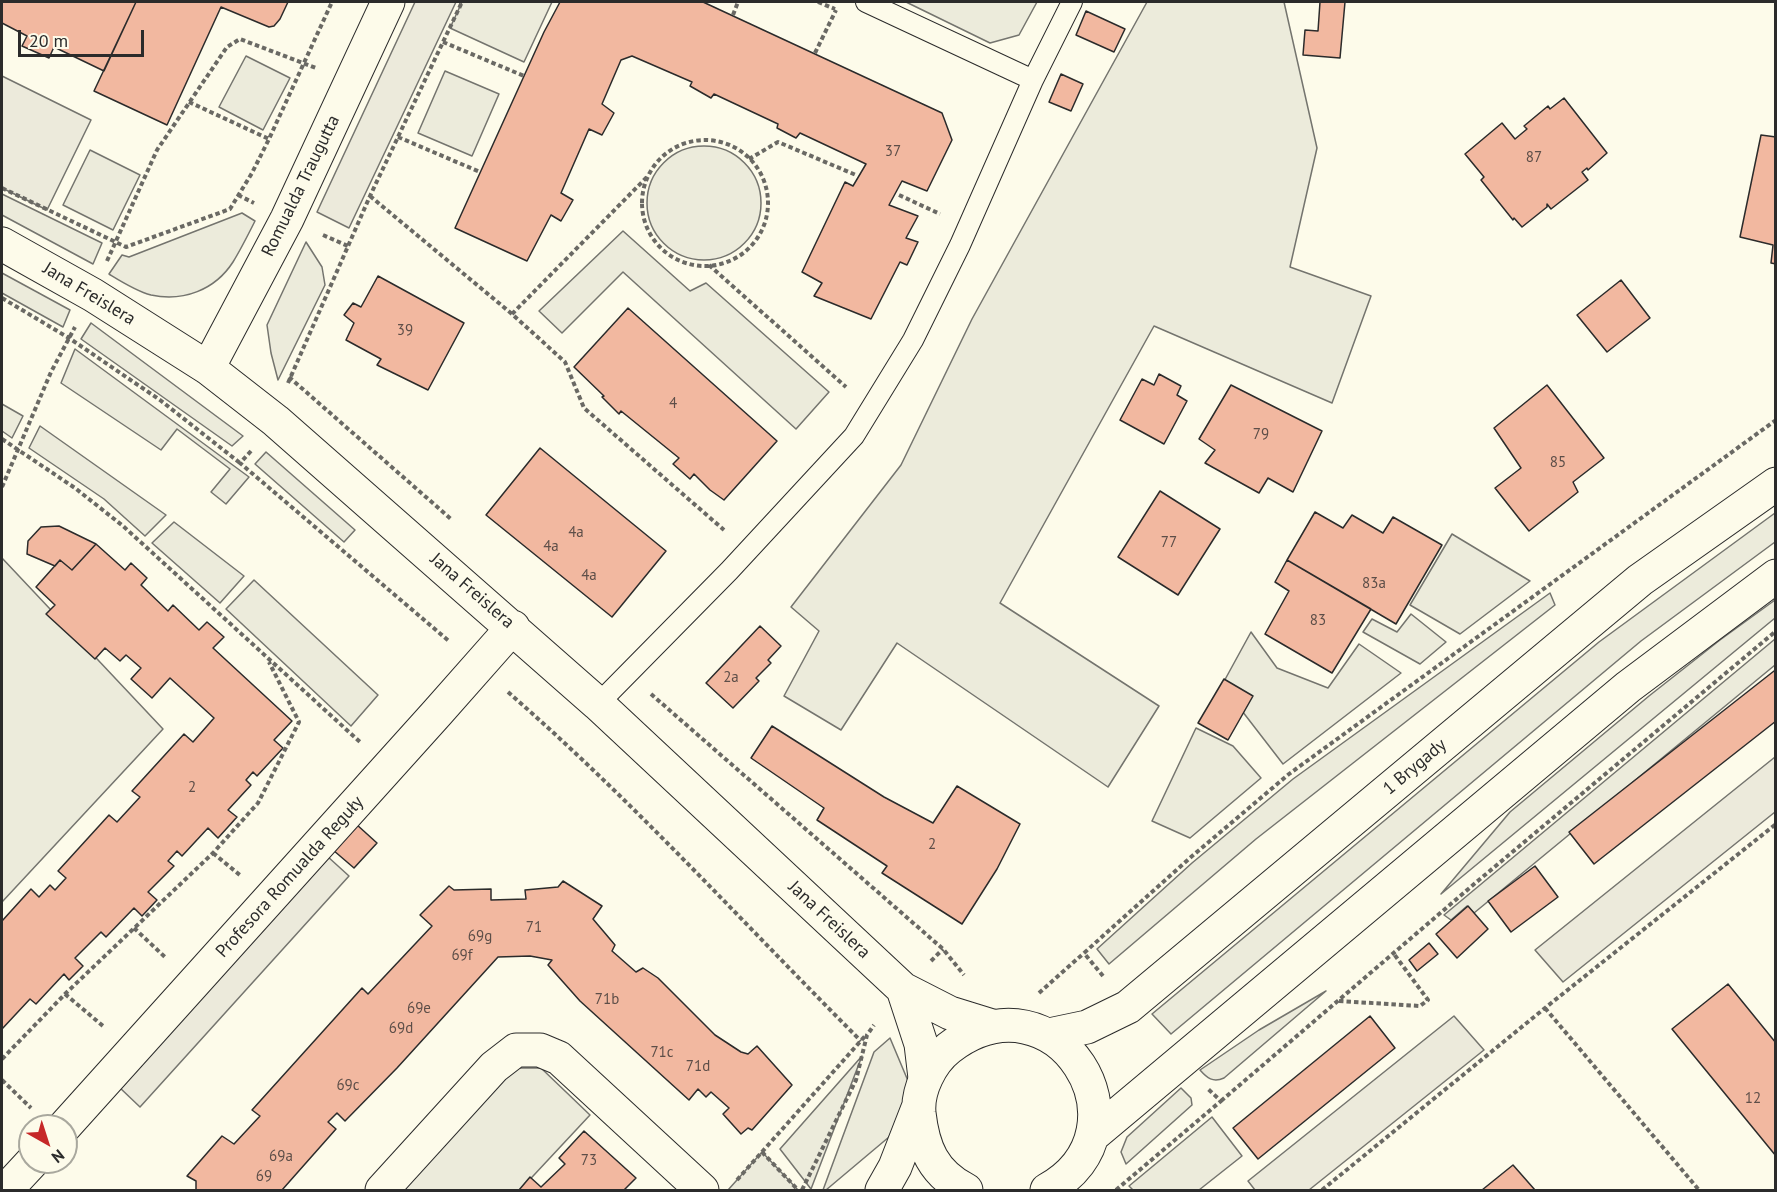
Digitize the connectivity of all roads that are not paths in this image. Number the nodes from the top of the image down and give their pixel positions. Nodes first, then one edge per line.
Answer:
1 (388, 2) edge
2 (866, 2) edge
3 (1072, 2) edge
4 (1033, 80) junction
5 (2, 244) edge
6 (208, 368) junction
7 (1776, 484) edge
8 (1776, 576) edge
9 (513, 627) junction
10 (598, 704) junction
11 (903, 989) junction
12 (992, 1026) junction
13 (1048, 1035) junction
14 (922, 1092) junction
15 (57, 1114) edge
16 (1093, 1135) junction
17 (20, 1174) edge
18 (4, 1190) edge
19 (382, 1191) edge
20 (702, 1191) edge
21 (882, 1191) edge
22 (966, 1191) edge
23 (1047, 1191) edge

1 - 6 street, Romualda Traugutta
2 - 4 lane
3 - 4 lane
4 - 10 lane
5 - 6 street, Jana Freislera
6 - 9 street, Jana Freislera
7 - 13 street, 1 Brygady
8 - 16 street
9 - 10 street, Jana Freislera
9 - 15 street, Profesora Romualda Reguły
10 - 11 street, Jana Freislera
11 - 12 street, Jana Freislera
11 - 14 street, Jana Freislera
12 - 13 street
12 - 14 street
13 - 16 street
14 - 21 street
14 - 22 street, Jana Freislera
16 - 23 street
17 - 18 street
19 - 20 street

